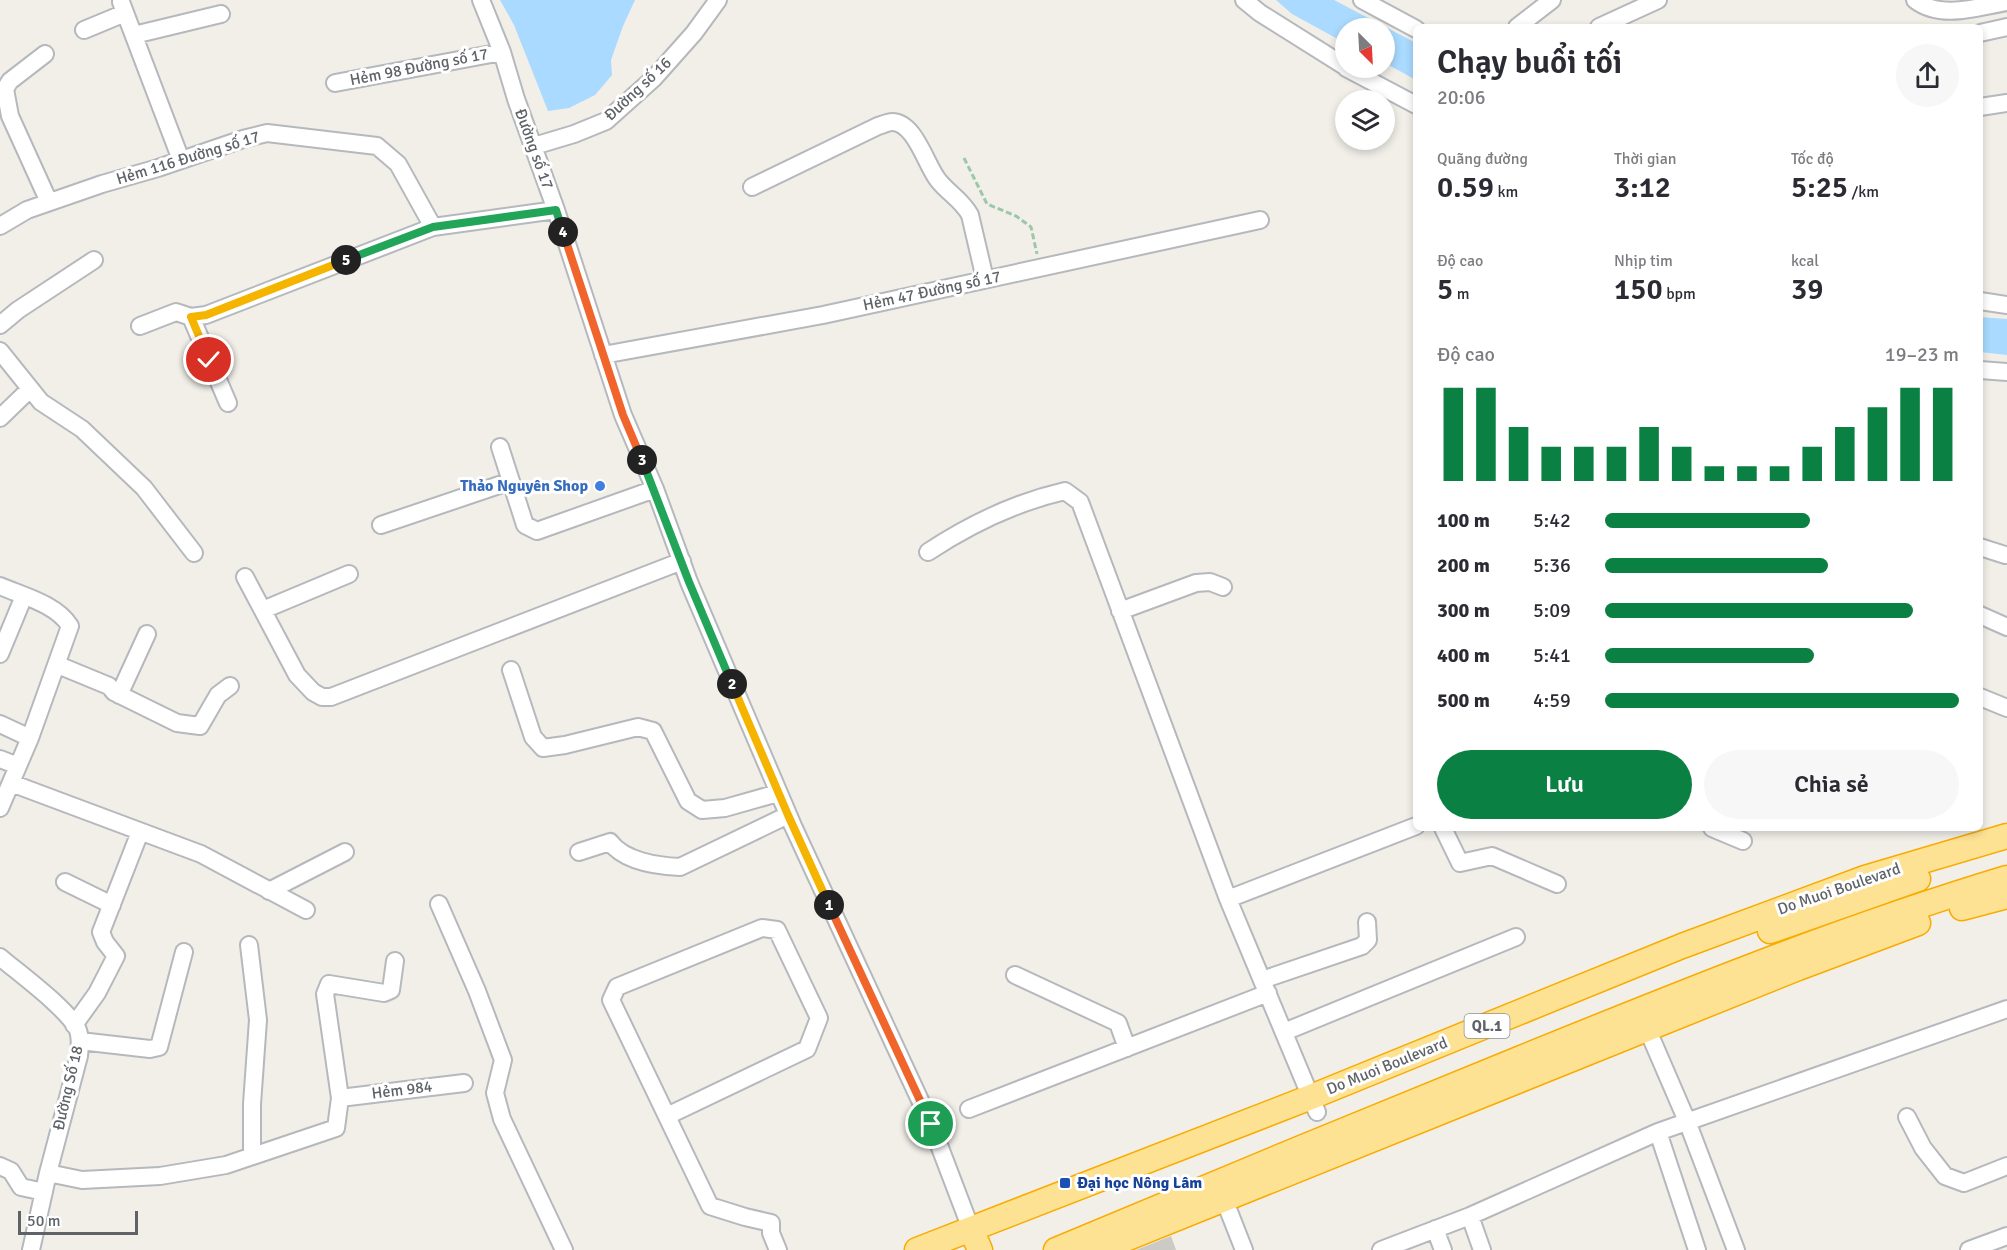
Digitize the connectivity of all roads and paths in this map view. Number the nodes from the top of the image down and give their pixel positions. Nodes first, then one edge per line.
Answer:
1 (481, 0) edge
2 (718, 0) edge
3 (1244, 0) edge
4 (1362, 0) edge
5 (1552, 0) edge
6 (1658, 0) edge
7 (1915, 0) edge
8 (2007, 2) edge
9 (221, 14) dead end
10 (1521, 24) edge
11 (1606, 24) edge
12 (1413, 26) edge
13 (2007, 27) edge
14 (84, 30) dead end
15 (1983, 32) edge
16 (134, 35) junction
17 (502, 52) junction
18 (45, 54) dead end
19 (1335, 60) edge
20 (1366, 78) edge
21 (335, 83) dead end
22 (1413, 103) edge
23 (2007, 103) edge
24 (1983, 107) edge
25 (534, 146) junction
26 (964, 158) dead end
27 (181, 160) junction
28 (752, 187) dead end
29 (49, 202) junction
30 (556, 210) junction
31 (1260, 220) dead end
32 (0, 226) edge
33 (433, 227) junction
34 (94, 260) dead end
35 (1041, 267) junction
36 (985, 279) junction
37 (1983, 301) edge
38 (2007, 305) edge
39 (191, 317) junction
40 (0, 325) edge
41 (140, 326) dead end
42 (0, 351) edge
43 (603, 355) junction
44 (1983, 370) edge
45 (2007, 372) edge
46 (30, 389) junction
47 (228, 403) dead end
48 (0, 418) edge
49 (500, 447) dead end
50 (511, 481) junction
51 (655, 489) junction
52 (381, 525) dead end
53 (1983, 548) edge
54 (928, 552) dead end
55 (194, 553) dead end
56 (2005, 555) dead end
57 (682, 561) junction
58 (350, 574) dead end
59 (245, 576) dead end
60 (0, 586) edge
61 (1223, 587) dead end
62 (24, 596) junction
63 (263, 610) junction
64 (1120, 611) junction
65 (1983, 616) edge
66 (2007, 627) edge
67 (147, 634) dead end
68 (0, 654) edge
69 (57, 665) junction
70 (511, 670) dead end
71 (230, 686) dead end
72 (118, 695) junction
73 (1983, 698) edge
74 (2007, 708) edge
75 (0, 724) edge
76 (30, 738) junction
77 (0, 759) edge
78 (18, 766) junction
79 (11, 783) junction
80 (778, 793) junction
81 (0, 808) edge
82 (788, 815) junction
83 (1413, 827) edge
84 (1444, 831) edge
85 (1719, 831) edge
86 (140, 832) junction
87 (2007, 836) edge
88 (1743, 841) dead end
89 (345, 852) dead end
90 (579, 852) dead end
91 (2007, 853) edge
92 (2007, 878) edge
93 (65, 882) dead end
94 (1557, 884) dead end
95 (269, 891) junction
96 (2007, 896) edge
97 (1228, 899) junction
98 (440, 904) dead end
99 (112, 905) junction
100 (306, 910) dead end
101 (1367, 922) dead end
102 (1516, 937) dead end
103 (249, 945) dead end
104 (184, 952) dead end
105 (0, 957) edge
106 (395, 961) dead end
107 (1015, 975) dead end
108 (1265, 987) junction
109 (2007, 1009) edge
110 (1643, 1019) junction
111 (74, 1025) junction
112 (1284, 1032) junction
113 (80, 1041) junction
114 (1126, 1048) junction
115 (464, 1083) dead end
116 (339, 1098) junction
117 (1314, 1105) junction
118 (969, 1109) dead end
119 (667, 1116) junction
120 (1907, 1118) dead end
121 (1687, 1121) junction
122 (1658, 1132) junction
123 (252, 1156) junction
124 (0, 1166) edge
125 (2007, 1166) edge
126 (48, 1173) junction
127 (44, 1192) junction
128 (1224, 1199) junction
129 (1470, 1216) junction
130 (1435, 1229) junction
131 (2007, 1236) edge
132 (973, 1243) edge
133 (930, 1248) edge
134 (31, 1250) edge
135 (564, 1250) edge
136 (778, 1250) edge
137 (1056, 1250) edge
138 (1098, 1250) edge
139 (1244, 1250) edge
140 (1381, 1250) edge
141 (1443, 1250) edge
142 (1482, 1250) edge
143 (1697, 1250) edge
144 (1736, 1250) edge
145 (1969, 1250) edge

1 - 17 street, Đường số 17
2 - 25 street, Đường số 16
3 - 19 street
4 - 12 street
5 - 10 street
6 - 11 street
7 - 8 street
9 - 16 street
13 - 15 street
14 - 16 street
16 - 27 street
17 - 21 street, Hẻm 98 Đường số 17
17 - 25 street, Đường số 17
18 - 29 street
20 - 22 street
23 - 24 street
25 - 30 street, Đường số 17
26 - 35 path
27 - 29 street, Hẻm 116 Đường số 17
27 - 33 street, Hẻm 116 Đường số 17
28 - 36 street
29 - 32 street, Hẻm 116 Đường số 17
30 - 33 street
30 - 43 street, Đường số 17
31 - 35 street, Hẻm 47 Đường số 17
33 - 39 street
34 - 40 street
35 - 36 street, Hẻm 47 Đường số 17
36 - 43 street, Hẻm 47 Đường số 17
37 - 38 street
39 - 41 street
39 - 47 street
42 - 46 street
43 - 51 street, Đường số 17
44 - 45 street
46 - 48 street
46 - 55 street
49 - 50 street
50 - 51 street
50 - 52 street
51 - 57 street, Đường số 17
53 - 56 street
54 - 64 street
57 - 63 street
57 - 80 street, Đường số 17
58 - 63 street
59 - 63 street
60 - 62 street
61 - 64 street
62 - 68 street
62 - 69 street
64 - 97 street
65 - 66 street
67 - 72 street
69 - 72 street
69 - 76 street
70 - 80 street
71 - 72 street
73 - 74 street
75 - 76 street
76 - 78 street
77 - 78 street
78 - 79 street
79 - 81 street
79 - 86 street
80 - 82 street, Đường số 17
82 - 90 street
82 - 132 street, Đường số 17
83 - 97 street
84 - 94 street
85 - 88 street
86 - 95 street
86 - 99 street
87 - 117 highway, Do Muoi Boulevard / QL.1
89 - 95 street
91 - 117 highway, Do Muoi Boulevard / QL.1
92 - 110 highway, QL.1
93 - 99 street
95 - 100 street
96 - 110 highway, QL.1
97 - 108 street
98 - 135 street
99 - 111 street
101 - 108 street
102 - 112 street
103 - 123 street
104 - 113 street
105 - 111 street, Đường Số 18
106 - 116 street
107 - 114 street
108 - 112 street
108 - 114 street
109 - 121 street
110 - 121 street
110 - 128 highway, QL.1
110 - 137 highway, QL.1
111 - 113 street, Đường Số 18
112 - 117 street
113 - 126 street, Đường Số 18
114 - 118 street
115 - 116 street, Hẻm 984
116 - 123 street
117 - 132 highway, Do Muoi Boulevard / QL.1
119 - 119 street
119 - 136 street
120 - 125 street
121 - 122 street
121 - 144 street
122 - 129 street
122 - 143 street
123 - 126 street
124 - 127 street
126 - 127 street, Đường Số 18
127 - 134 street, Đường Số 18
128 - 138 highway, QL.1
128 - 139 street
129 - 130 street
129 - 142 street
130 - 140 street
130 - 141 street
131 - 145 street
132 - 133 highway, QL.1

